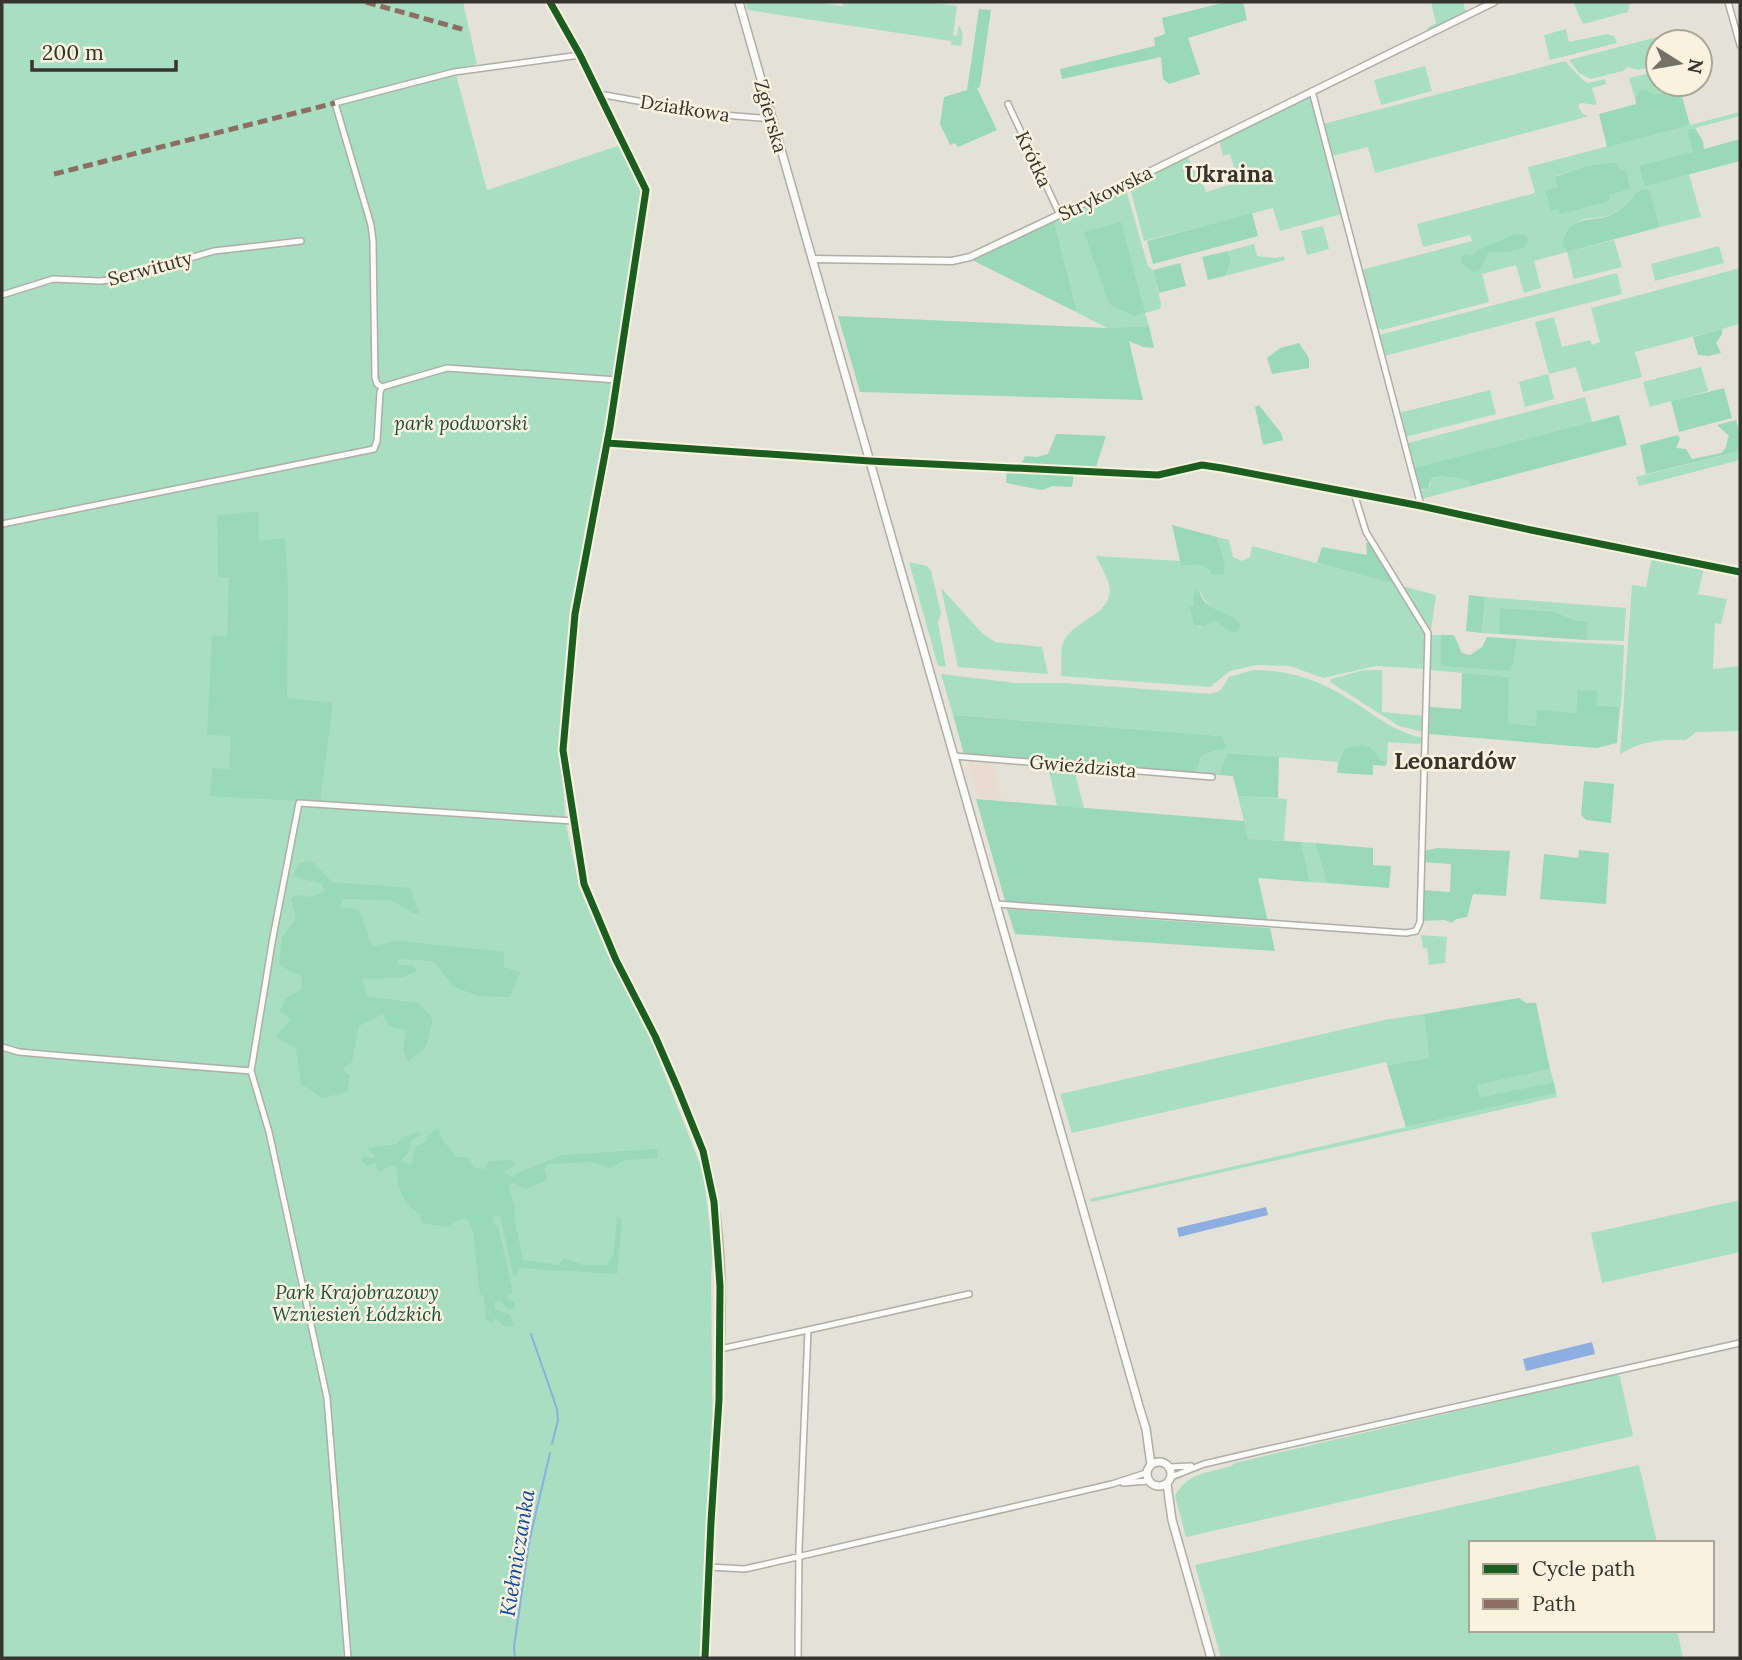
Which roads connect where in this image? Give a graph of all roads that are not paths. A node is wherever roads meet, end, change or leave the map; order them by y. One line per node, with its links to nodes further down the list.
1 (550, 2): 7 (street)
2 (739, 2): 11 (main road, Zgierska)
3 (1494, 2): 8 (street, Strykowska)
4 (1728, 2): 5 (street)
5 (1737, 20): 6 (street)
6 (1740, 45)
7 (580, 55): 9 (street); 17 (street)
8 (1312, 91): 12 (street, Strykowska); 21 (street)
9 (599, 94): 11 (street, Działkowa); 16 (street)
10 (1008, 104): 12 (street, Krótka)
11 (772, 119): 14 (main road, Zgierska)
12 (1060, 215): 14 (street, Strykowska)
13 (300, 241): 15 (street, Serwituty)
14 (812, 259): 19 (main road, Zgierska)
15 (2, 295)
16 (617, 380): 17 (street); 18 (street)
17 (383, 387): 22 (street)
18 (607, 443): 19 (street); 26 (street)
19 (870, 461): 20 (street); 24 (main road, Zgierska)
20 (1354, 493): 21 (street); 27 (street)
21 (1421, 506): 23 (street)
22 (2, 524)
23 (1740, 572)
24 (954, 756): 25 (street, Gwieździsta); 27 (main road, Zgierska)
25 (1212, 777)
26 (573, 821): 29 (street); 33 (street)
27 (996, 904): 34 (main road, Zgierska)
28 (2, 1047): 29 (street)
29 (251, 1071): 45 (street)
30 (969, 1294): 31 (street)
31 (808, 1330): 33 (street); 43 (street)
32 (1740, 1343): 36 (street)
33 (720, 1349): 44 (street)
34 (1146, 1429): 35 (main road); 37 (main road)
35 (1161, 1462): 37 (main road); 38 (main road)
36 (1204, 1464): 38 (street); 40 (street)
37 (1151, 1465): 39 (main road)
38 (1169, 1467): 40 (main road)
39 (1147, 1477): 41 (main road); 43 (street)
40 (1169, 1481): 41 (main road); 42 (main road)
41 (1157, 1487): 42 (main road)
42 (1172, 1520): 48 (main road)
43 (800, 1556): 44 (street); 47 (street)
44 (709, 1567): 46 (street)
45 (348, 1658)
46 (705, 1658)
47 (798, 1658)
48 (1211, 1658)

